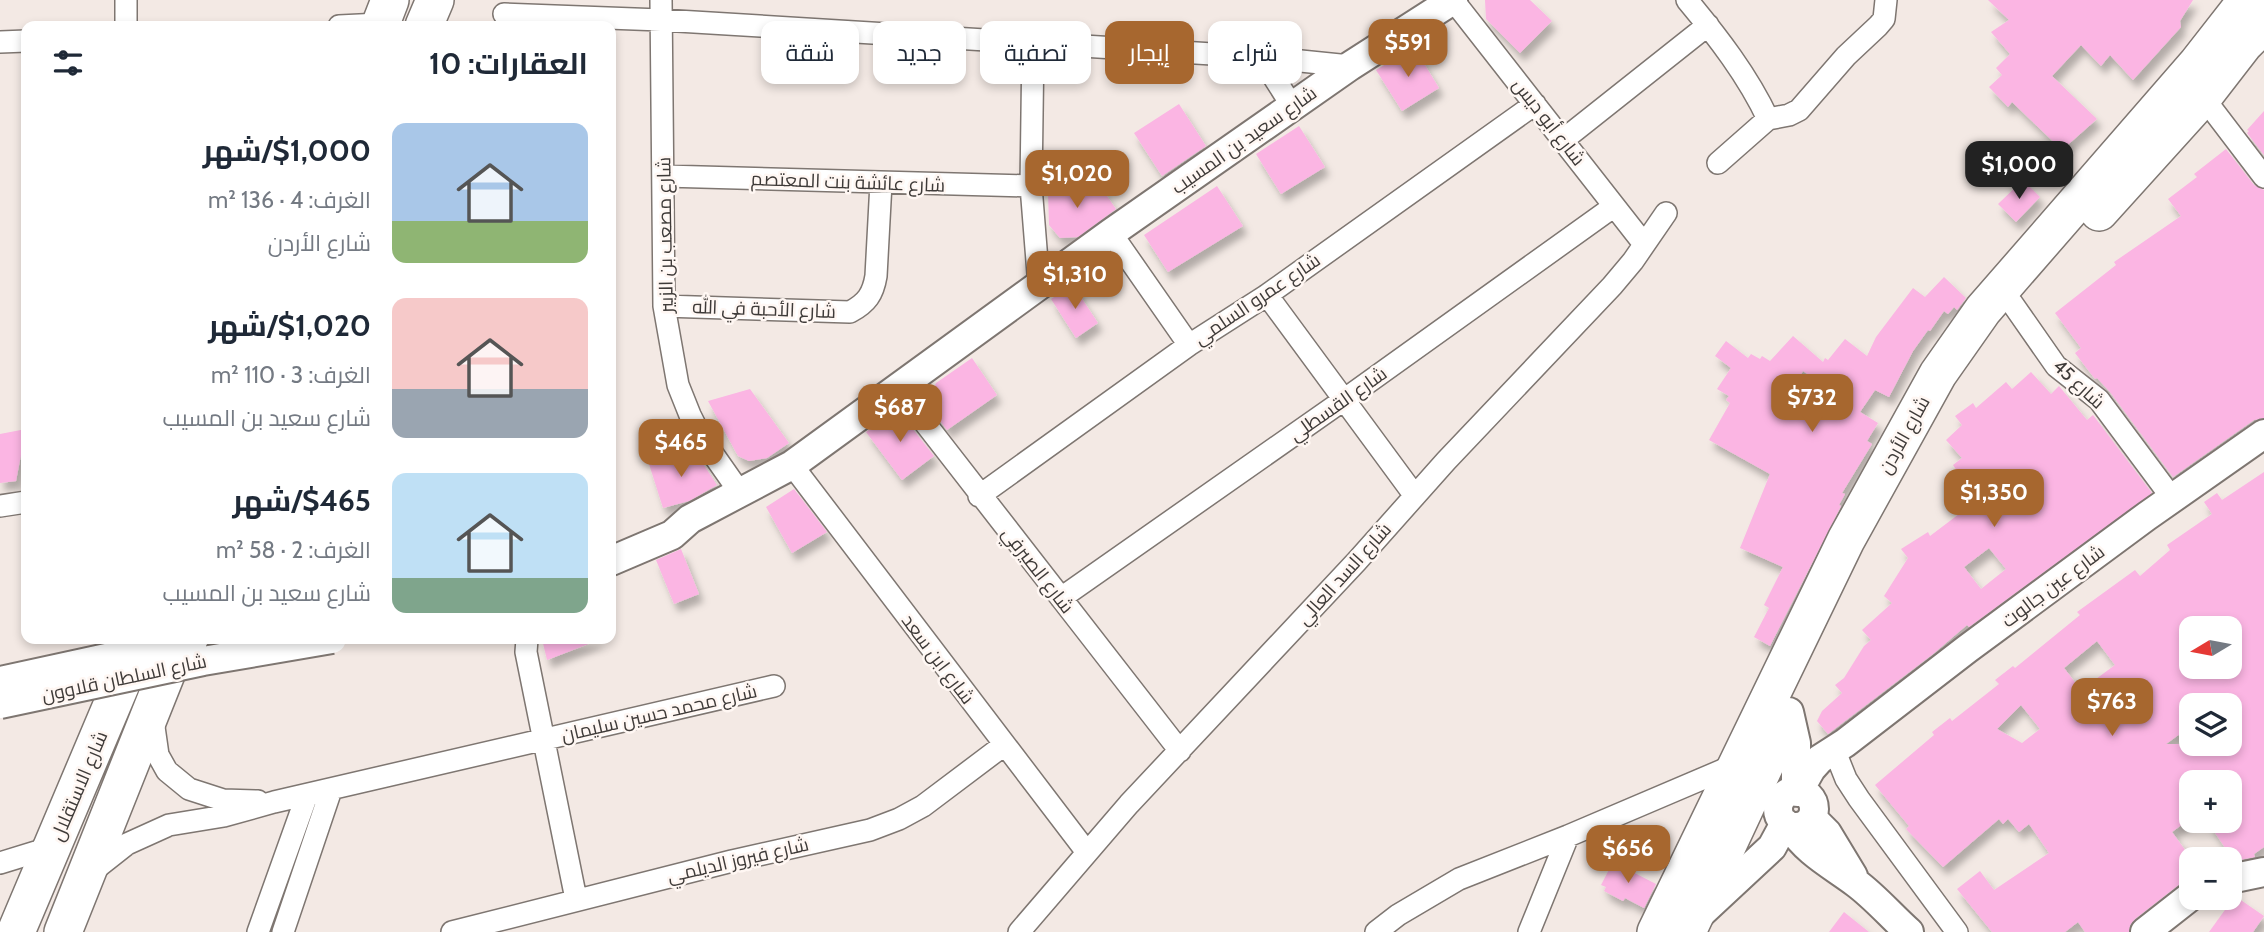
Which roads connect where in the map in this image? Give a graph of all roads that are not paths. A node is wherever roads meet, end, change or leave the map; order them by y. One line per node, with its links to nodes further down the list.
1 (126, 0): 11 (street)
2 (435, 0): 13 (highway)
3 (1453, 0): 22 (street, شارع سعيد بن المسيب); 26 (street, شارع أبو ديس)
4 (1686, 0): 15 (street)
5 (1885, 0): 28 (street)
6 (2212, 0): 23 (highway)
7 (2247, 0): 23 (highway, شارع الأردن)
8 (661, 10): 9 (street); 16 (street); 31 (street, شارع مصعب بن الزبير)
9 (503, 13)
10 (383, 17): 12 (street)
11 (126, 21)
12 (363, 21)
13 (426, 21)
14 (2264, 24): 23 (highway, شارع الأردن)
15 (1708, 25): 28 (street); 29 (street)
16 (980, 38)
17 (21, 41): 18 (street)
18 (0, 42)
19 (1091, 47): 20 (street)
20 (1208, 54)
21 (1302, 61): 22 (street)
22 (1350, 66): 27 (street, شارع سعيد بن المسيب)
23 (2200, 80): 32 (street); 41 (highway, شارع الأردن); 72 (highway, شارع الأردن)
24 (1032, 84): 34 (street)
25 (1278, 84): 27 (street)
26 (1535, 104): 29 (street, شارع أبو ديس); 40 (street, شارع عمرو السلمي)
27 (1292, 106): 37 (street, شارع سعيد بن المسيب)
28 (1768, 119): 30 (street)
29 (1563, 140): 35 (street, شارع أبو ديس)
30 (1718, 163)
31 (665, 176): 33 (street, شارع عائشة بنت المعتصم); 42 (street, شارع مصعب بن الزبير)
32 (2264, 177)
33 (881, 183): 34 (street, شارع عائشة بنت المعتصم); 42 (street, شارع الأحبة في الله)
34 (1031, 186): 39 (street)
35 (1613, 207): 38 (street, شارع أبو ديس); 45 (street, شارع القسطلي)
36 (1666, 213): 38 (street, شارع السد العالي)
37 (1111, 233): 39 (street, شارع سعيد بن المسيب); 43 (street)
38 (1644, 244): 50 (street, شارع السد العالي)
39 (1040, 286): 44 (street, شارع سعيد بن المسيب)
40 (1267, 295): 43 (street, شارع عمرو السلمي); 45 (street)
41 (2012, 303): 51 (street, شارع 45); 67 (highway, شارع الأردن)
42 (664, 306): 48 (street, شارع مصعب بن الزبير)
43 (1189, 345): 49 (street, شارع عمرو السلمي)
44 (897, 387): 47 (street, شارع سعيد بن المسيب); 49 (street, شارع الصيرفي)
45 (1345, 399): 50 (street); 57 (street, شارع القسطلي)
46 (2264, 434): 51 (street, شارع عين جالوت)
47 (792, 465): 48 (street, شارع سعيد بن المسيب); 69 (street, شارع ابن سعد)
48 (741, 494): 54 (street, شارع سعيد بن المسيب)
49 (979, 496): 57 (street, شارع الصيرفي)
50 (1415, 496): 71 (street, شارع السد العالي)
51 (2172, 498): 70 (street, شارع عين جالوت)
52 (21, 503): 53 (street)
53 (0, 506)
54 (690, 519): 55 (street, شارع سعيد بن المسيب); 56 (street, شارع سعيد بن المسيب)
55 (616, 544)
56 (616, 559)
57 (1061, 598): 71 (street, شارع الصيرفي)
58 (138, 644): 77 (highway, شارع الاستقلال)
59 (171, 644): 63 (street, شارع السلطان قلاوون, bridge)
60 (178, 644): 66 (highway, شارع الاستقلال)
61 (303, 644): 65 (street, شارع السلطان قلاوون, bridge)
62 (522, 644): 68 (street, شارع محمد حسين سليمان)
63 (0, 681)
64 (775, 686): 68 (street, شارع محمد حسين سليمان)
65 (0, 704)
66 (152, 711): 75 (street); 83 (highway, شارع الاستقلال)
67 (1790, 712): 76 (street); 89 (highway, شارع الأردن)
68 (544, 741): 73 (street); 86 (street, شارع محمد حسين سليمان)
69 (1004, 745): 79 (street, شارع ابن سعد); 86 (street, شارع فيروز الديلمي)
70 (1839, 750): 76 (street, شارع عين جالوت); 100 (street)
71 (1180, 751): 79 (street, شارع السد العالي)
72 (1737, 764): 78 (street); 98 (highway, شارع الأردن)
73 (331, 790): 74 (street); 93 (street)
74 (307, 795): 75 (street); 92 (street)
75 (274, 802): 83 (street)
76 (1799, 808): 89 (street, شارع عين جالوت); 99 (street)
77 (57, 835): 80 (street); 90 (highway, شارع الاستقلال)
78 (1568, 836): 96 (street); 97 (street)
79 (1087, 851): 95 (street, شارع السد العالي)
80 (0, 863)
81 (2264, 872): 82 (street)
82 (2242, 877)
83 (84, 878): 91 (highway, شارع الاستقلال)
84 (2264, 885): 85 (street)
85 (2242, 888)
86 (576, 899): 94 (street, شارع فيروز الديلمي)
87 (2179, 905): 101 (street)
88 (2187, 910): 102 (street)
89 (1690, 926)
90 (16, 932)
91 (63, 932)
92 (258, 932)
93 (283, 932)
94 (452, 932)
95 (1019, 932)
96 (1376, 932)
97 (1529, 932)
98 (1656, 932)
99 (1909, 932)
100 (1957, 932)
101 (2145, 932)
102 (2161, 932)

